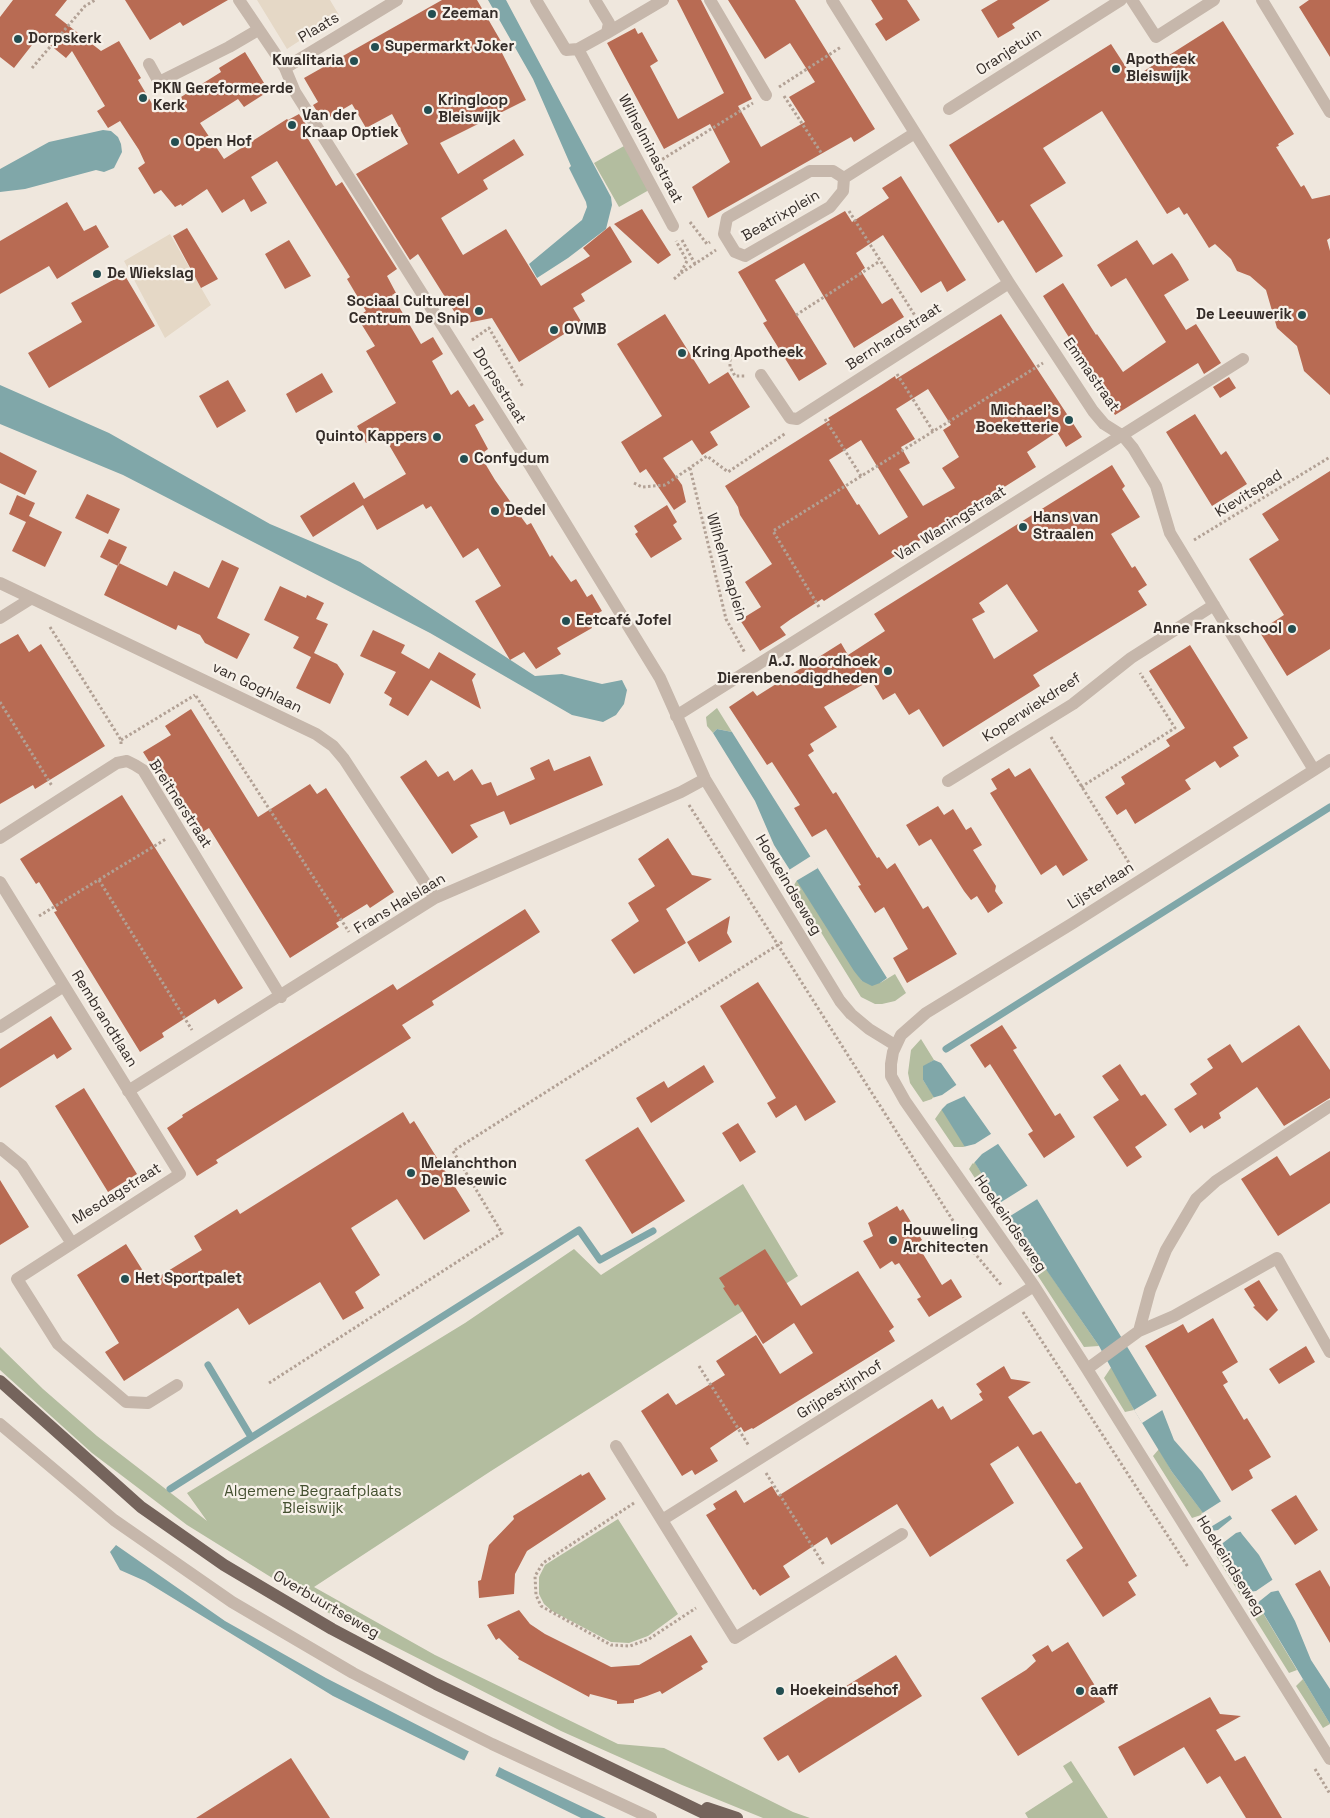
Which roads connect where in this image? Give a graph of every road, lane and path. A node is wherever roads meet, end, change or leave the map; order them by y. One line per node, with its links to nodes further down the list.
1 (94, 0): 18 (path)
2 (239, 0): 13 (street, Dorpsstraat)
3 (397, 0): 19 (street, Plaats)
4 (536, 0): 16 (street)
5 (596, 0): 14 (street)
6 (663, 0): 14 (street)
7 (710, 0): 21 (street)
8 (832, 0): 15 (street, Emmastraat)
9 (1120, 0): 22 (street, Oranjetuin)
10 (1132, 0): 11 (street)
11 (1214, 0)
12 (1262, 0): 23 (street)
13 (258, 30): 17 (street); 19 (street, Dorpsstraat)
14 (606, 33): 16 (street)
15 (855, 38): 20 (path); 24 (street, Emmastraat)
16 (578, 49): 25 (street, Wilhelminastraat)
17 (149, 64)
18 (32, 68)
19 (285, 68): 37 (street, Dorpsstraat)
20 (778, 87): 21 (path); 26 (path)
21 (766, 95): 25 (path)
22 (949, 110)
23 (1330, 112)
24 (915, 133): 26 (street); 34 (street, Emmastraat)
25 (643, 172): 28 (street, Wilhelminastraat)
26 (839, 175): 27 (street, Beatrixplein); 27 (street, Beatrixplein)
27 (839, 196): 30 (path)
28 (673, 226): 31 (path, Wilhelminastraat); 32 (path)
29 (721, 247): 31 (path)
30 (880, 261): 35 (path); 36 (path)
31 (694, 264): 32 (path)
32 (680, 274): 33 (path)
33 (674, 279)
34 (1009, 283): 36 (street, Bernhardstraat); 39 (street, Emmastraat)
35 (796, 315)
36 (927, 336): 41 (street, Bernhardstraat)
37 (457, 350): 44 (path); 65 (street, Dorpsstraat)
38 (730, 354): 43 (path)
39 (1056, 354): 47 (path); 48 (street, Emmastraat)
40 (1243, 359): 48 (street, Van Waningstraat)
41 (888, 360): 45 (street, Bernhardstraat); 47 (path)
42 (761, 375): 46 (street)
43 (736, 376)
44 (523, 387)
45 (817, 407): 46 (street, Bernhardstraat); 51 (path)
46 (796, 420): 50 (path)
47 (933, 431): 51 (path)
48 (1123, 436): 53 (street, Emmastraat); 58 (street, Van Waningstraat)
49 (1330, 457): 53 (path, Kievitspad)
50 (690, 468): 52 (path); 61 (path, Wilhelminaplein)
51 (861, 476): 58 (path)
52 (634, 483)
53 (1179, 550): 56 (street, Emmastraat)
54 (0, 582): 55 (street, van Goghlaan)
55 (32, 598): 57 (street); 62 (street, van Goghlaan)
56 (1214, 605): 60 (street, Koperwiekdreef); 70 (street, Emmastraat)
57 (0, 618)
58 (827, 621): 61 (street, Van Waningstraat)
59 (48, 623): 66 (path)
60 (1130, 658): 72 (street, Koperwiekdreef); 73 (path)
61 (754, 666): 65 (street, Van Waningstraat)
62 (177, 668): 63 (path); 80 (street, van Goghlaan)
63 (195, 695): 66 (path); 83 (path)
64 (0, 702): 74 (path)
65 (676, 716): 71 (street, Hoekeindseweg)
66 (122, 740): 69 (path)
67 (1060, 753): 73 (path)
68 (1330, 760): 70 (street, Lijsterlaan)
69 (117, 763): 74 (street); 75 (street, Breitnerstraat)
70 (1314, 770): 79 (street, Lijsterlaan)
71 (705, 779): 80 (street, Frans Halslaan); 82 (street, Hoekeindseweg)
72 (948, 781)
73 (1082, 786): 79 (path)
74 (60, 799): 76 (street)
75 (179, 831): 77 (path); 85 (street, Breitnerstraat)
76 (0, 838)
77 (99, 880): 81 (path); 87 (path)
78 (0, 882): 81 (street, Rembrandtlaan)
79 (1138, 882): 88 (street, Lijsterlaan)
80 (435, 898): 83 (street, Frans Halslaan)
81 (26, 924): 84 (street, Rembrandtlaan)
82 (798, 933): 88 (street, Hoekeindseweg); 99 (path)
83 (358, 947): 85 (street, Frans Halslaan)
84 (64, 986): 86 (street); 89 (street, Rembrandtlaan)
85 (281, 997): 87 (street, Frans Halslaan)
86 (0, 1027)
87 (202, 1045): 89 (street, Frans Halslaan)
88 (895, 1045): 94 (street, Hoekeindseweg)
89 (128, 1091): 92 (street, Rembrandtlaan)
90 (1330, 1106): 95 (street)
91 (0, 1148): 93 (street, Mesdagstraat)
92 (180, 1174): 93 (street, Mesdagstraat)
93 (71, 1242): 100 (street, Mesdagstraat)
94 (1034, 1286): 97 (street, Hoekeindseweg); 104 (street, Grijpestijnhof)
95 (1134, 1335): 96 (street); 97 (street)
96 (1330, 1352)
97 (1087, 1369): 107 (street, Hoekeindseweg)
98 (0, 1381): 108 (main road, Overbuurtseweg)
99 (269, 1383)
100 (177, 1385)
101 (0, 1424): 109 (street)
102 (616, 1446): 103 (street)
103 (647, 1495): 104 (street); 106 (path)
104 (662, 1520): 106 (street)
105 (902, 1534): 106 (street)
106 (711, 1598)
107 (1330, 1759)
108 (674, 1797): 110 (main road, Overbuurtseweg); 111 (main road, Overbuurtseweg)
109 (651, 1818)
110 (714, 1818)
111 (737, 1818)

